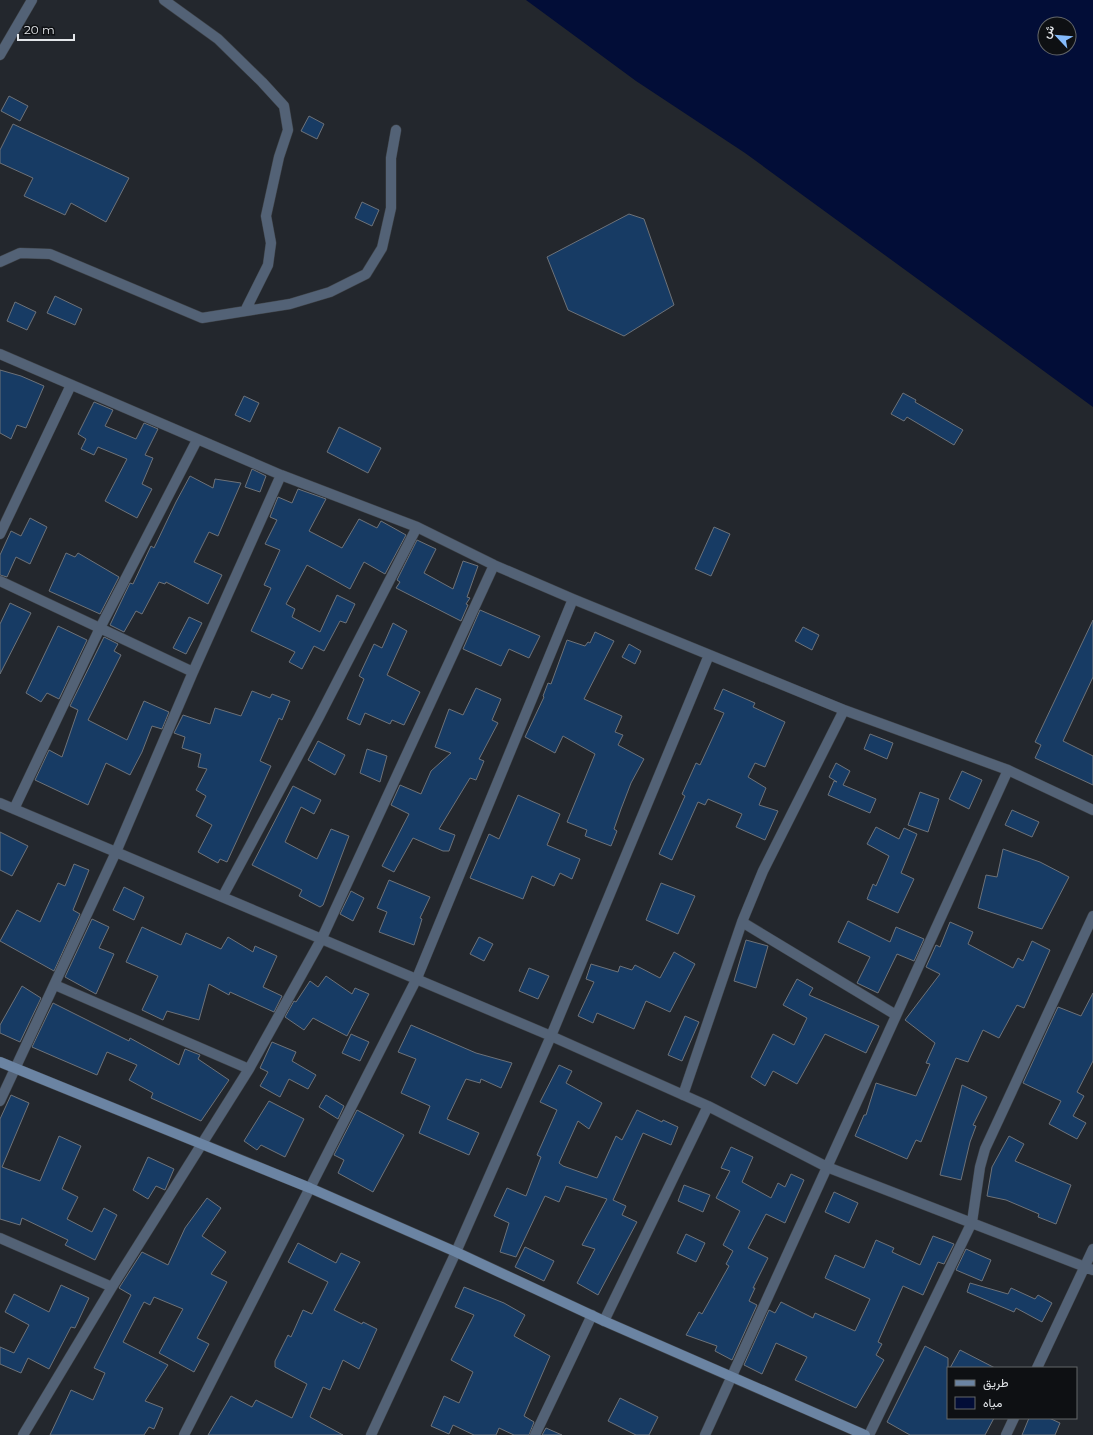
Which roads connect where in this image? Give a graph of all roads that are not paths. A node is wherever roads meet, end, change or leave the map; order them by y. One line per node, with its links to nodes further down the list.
1 (32, 0): 3 (street)
2 (164, 0): 6 (street)
3 (0, 54)
4 (396, 130): 6 (street)
5 (0, 262): 6 (street)
6 (246, 309)
7 (0, 354): 8 (street)
8 (71, 385): 9 (street); 12 (street)
9 (197, 440): 10 (street); 16 (street)
10 (281, 475): 11 (street); 18 (street)
11 (417, 527): 13 (street); 25 (street)
12 (0, 534)
13 (494, 565): 15 (street); 28 (street)
14 (0, 581): 16 (street)
15 (573, 599): 17 (street); 29 (street)
16 (100, 628): 18 (street); 22 (street)
17 (709, 655): 19 (street); 32 (street)
18 (193, 672): 24 (street)
19 (844, 710): 20 (street); 27 (street)
20 (1008, 770): 23 (street); 31 (street)
21 (0, 803): 22 (street)
22 (14, 809): 24 (street)
23 (1093, 810)
24 (116, 852): 25 (street); 30 (street)
25 (223, 896): 28 (street)
26 (1093, 916): 42 (street)
27 (742, 922): 31 (street); 36 (street)
28 (322, 938): 29 (street); 35 (street)
29 (417, 978): 32 (street); 41 (street)
30 (55, 985): 34 (street); 35 (street)
31 (896, 1015): 40 (street)
32 (551, 1036): 36 (street); 45 (street)
33 (0, 1062): 34 (main road)
34 (16, 1068): 37 (street); 39 (main road)
35 (249, 1069): 39 (street)
36 (683, 1095): 38 (street)
37 (0, 1101)
38 (708, 1106): 40 (street); 49 (street)
39 (202, 1145): 41 (main road); 47 (street)
40 (827, 1167): 42 (street); 51 (street)
41 (310, 1188): 45 (main road); 54 (street)
42 (972, 1222): 46 (street); 59 (street)
43 (0, 1238): 47 (street)
44 (1093, 1249): 46 (street)
45 (456, 1252): 48 (main road); 55 (street)
46 (1089, 1268): 50 (street)
47 (112, 1287): 53 (street)
48 (592, 1315): 49 (main road); 56 (street)
49 (604, 1321): 51 (main road)
50 (1038, 1367)
51 (732, 1377): 57 (street); 58 (main road)
52 (1014, 1419): 60 (street)
53 (23, 1435)
54 (184, 1435)
55 (371, 1435)
56 (535, 1435)
57 (705, 1435)
58 (865, 1435)
59 (869, 1435)
60 (1006, 1435)

